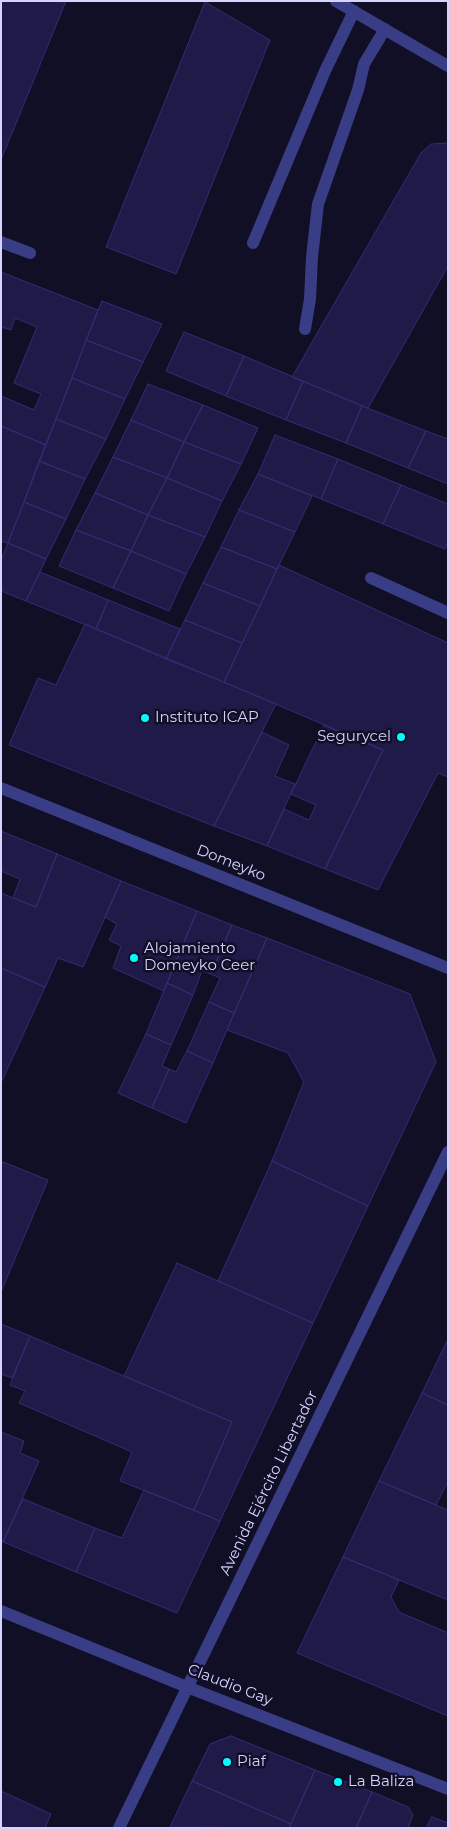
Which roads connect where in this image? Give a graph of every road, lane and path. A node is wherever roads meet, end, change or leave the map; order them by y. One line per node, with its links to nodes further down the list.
1 (336, 1): 2 (street)
2 (354, 11): 3 (street); 6 (street)
3 (385, 29): 4 (street); 8 (street)
4 (448, 66)
5 (1, 242): 7 (street)
6 (253, 243)
7 (30, 253)
8 (305, 329)
9 (371, 578): 10 (street)
10 (448, 613)
11 (1, 788): 12 (street, Domeyko)
12 (448, 968)
13 (448, 1152): 15 (street, Avenida Ejército Libertador)
14 (1, 1611): 15 (street, Claudio Gay)
15 (188, 1687): 16 (street, Claudio Gay); 17 (street, Avenida Ejército Libertador)
16 (448, 1789)
17 (119, 1828)

